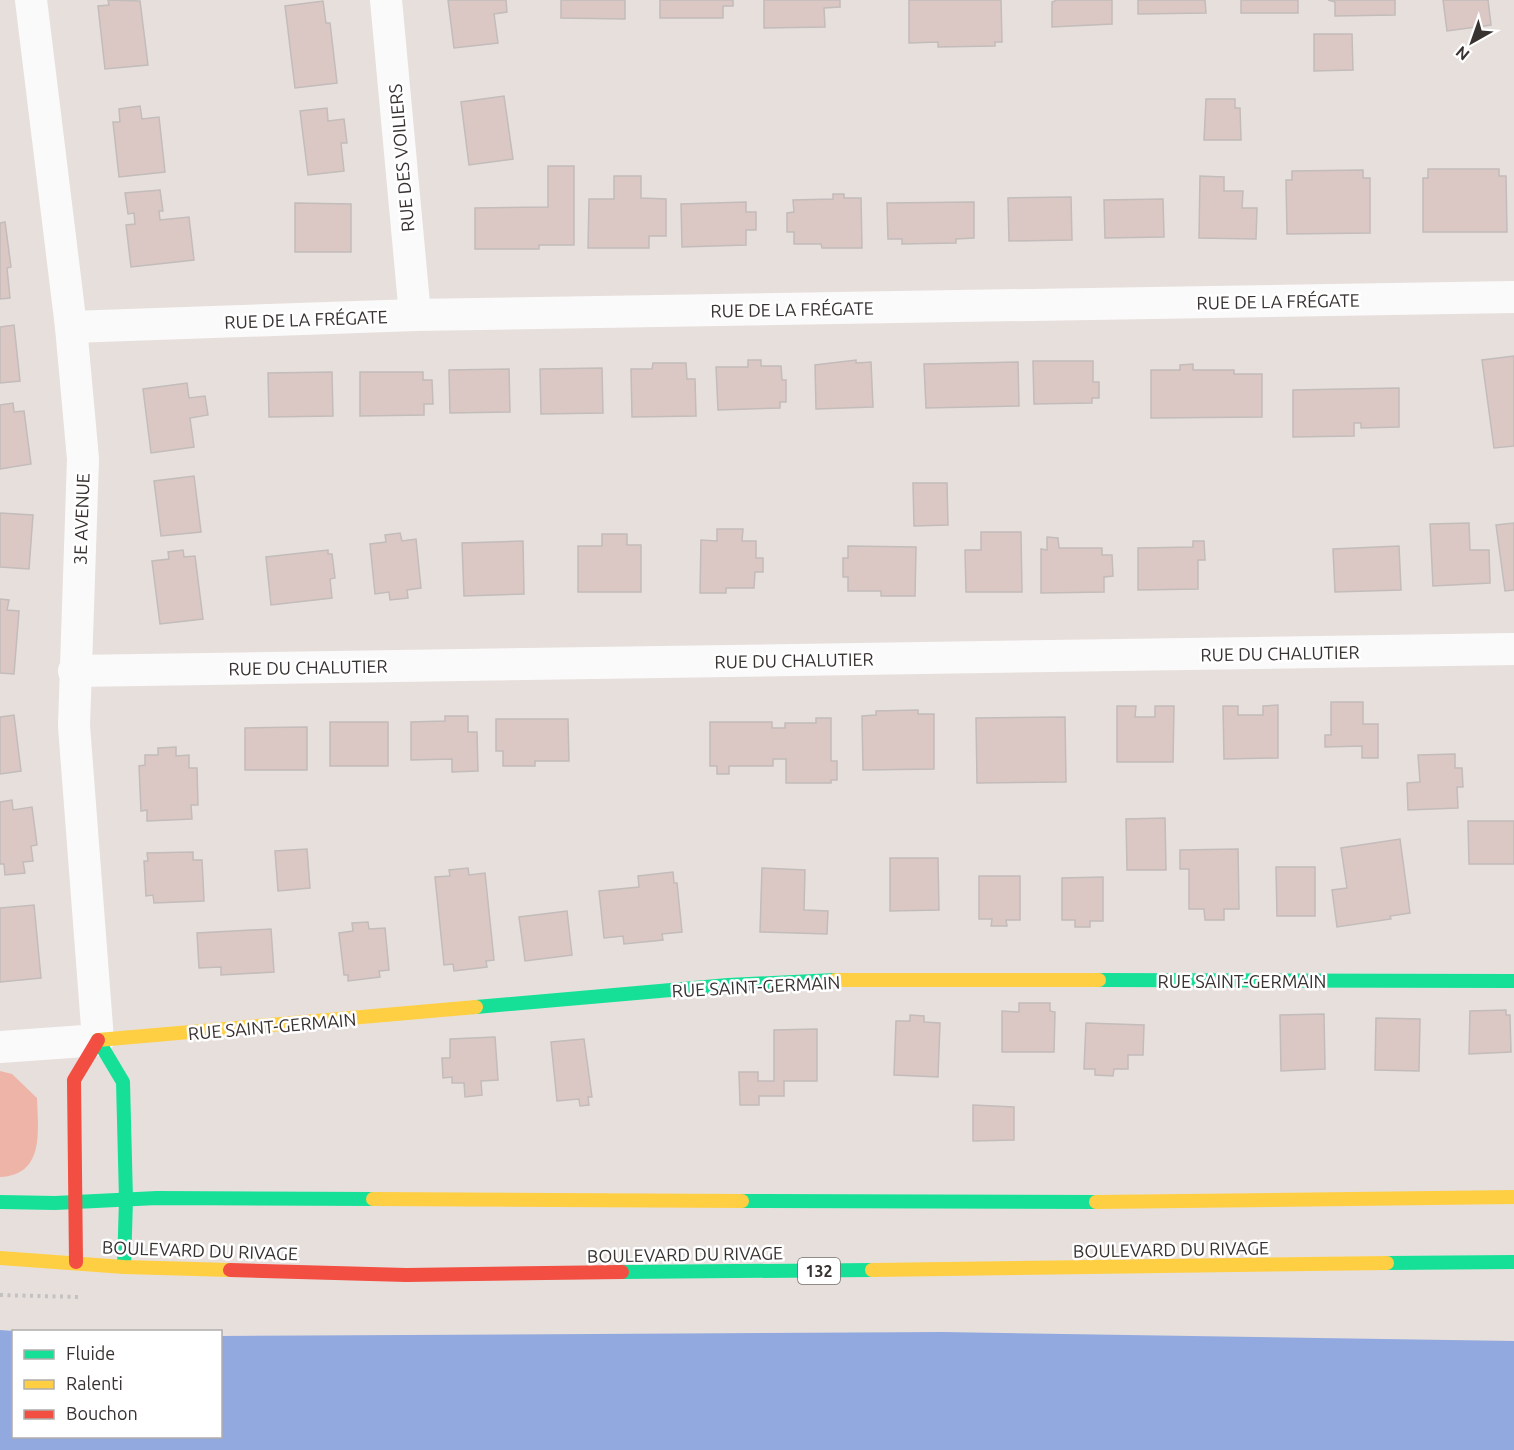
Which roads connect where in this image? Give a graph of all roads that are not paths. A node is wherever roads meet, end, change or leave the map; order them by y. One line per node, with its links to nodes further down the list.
1 (31, 0): 5 (street, 3E AVENUE)
2 (386, 0): 4 (street, RUE DES VOILIERS)
3 (1514, 297): 4 (street, RUE DE LA FRÉGATE)
4 (415, 315): 5 (street, RUE DE LA FRÉGATE)
5 (70, 327): 7 (street, 3E AVENUE)
6 (1514, 649): 7 (street, RUE DU CHALUTIER)
7 (74, 671): 9 (street, 3E AVENUE)
8 (1514, 981): 9 (main road, RUE SAINT-GERMAIN)
9 (98, 1040): 10 (street, RUE SAINT-GERMAIN); 12 (main road); 14 (main road)
10 (0, 1047)
11 (1514, 1197): 12 (main road)
12 (126, 1199): 14 (main road); 18 (main road)
13 (0, 1202): 14 (main road)
14 (76, 1202): 16 (main road)
15 (0, 1258): 16 (main road, BOULEVARD DU RIVAGE / 132)
16 (76, 1262): 18 (main road, BOULEVARD DU RIVAGE / 132)
17 (1514, 1262): 18 (main road, BOULEVARD DU RIVAGE / 132)
18 (124, 1267)

